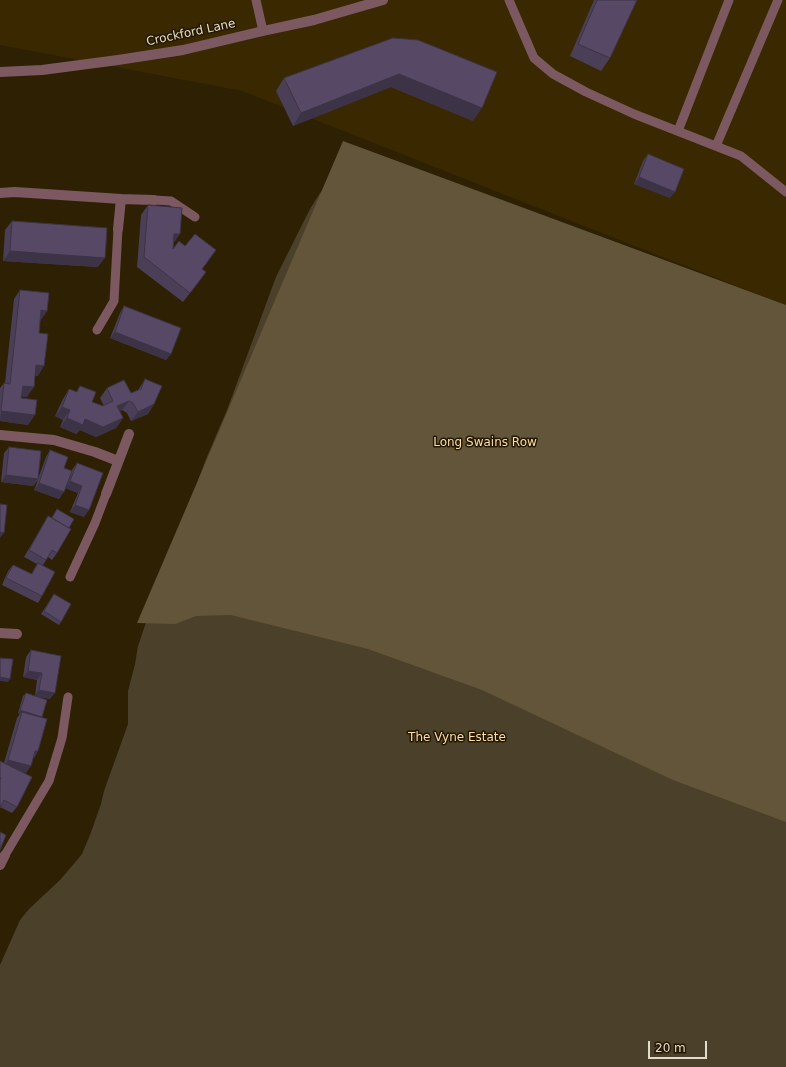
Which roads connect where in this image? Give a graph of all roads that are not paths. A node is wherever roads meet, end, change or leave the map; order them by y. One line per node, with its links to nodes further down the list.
1 (256, 0): 6 (lane)
2 (383, 0): 6 (street, Crockford Lane)
3 (510, 0): 8 (lane)
4 (729, 0): 8 (lane)
5 (778, 0): 9 (lane)
6 (263, 31): 7 (street, Crockford Lane)
7 (0, 72)
8 (678, 131): 9 (lane)
9 (716, 146): 10 (lane)
10 (786, 192)
11 (0, 193): 12 (street)
12 (120, 199): 13 (street); 15 (street)
13 (154, 200): 14 (lane)
14 (195, 217)
15 (118, 229): 16 (lane)
16 (97, 330)
17 (129, 434): 19 (street)
18 (0, 435): 19 (street)
19 (118, 461): 20 (street)
20 (106, 494): 21 (lane)
21 (70, 577)
22 (0, 632): 23 (street)
23 (17, 634)
24 (68, 697): 25 (lane)
25 (5, 855): 26 (street)
26 (0, 865)

